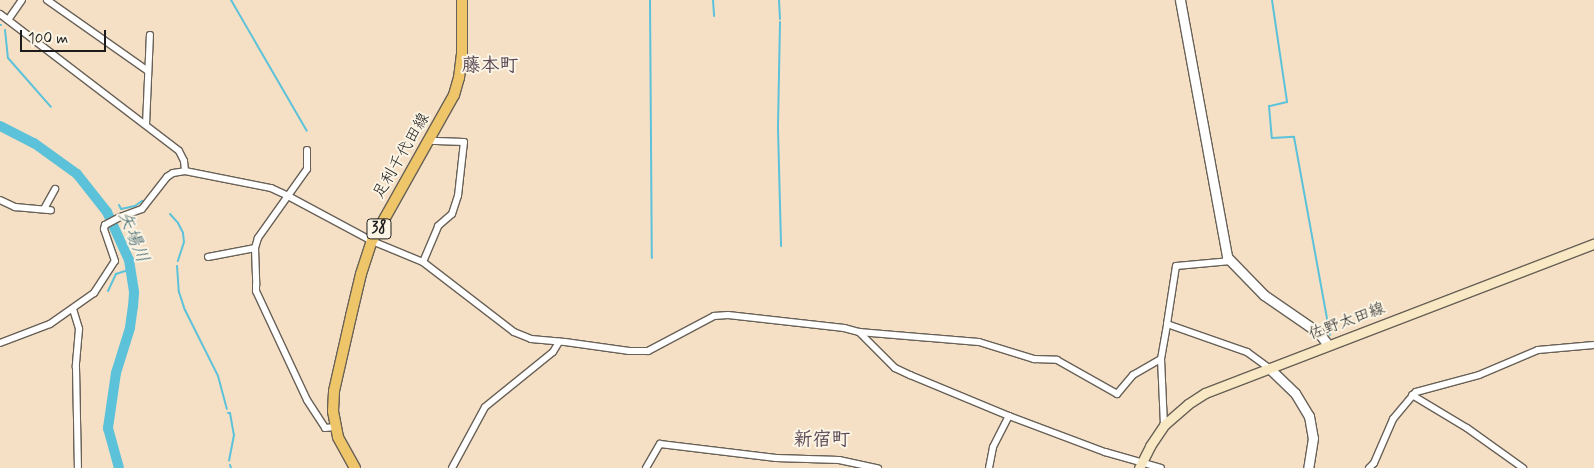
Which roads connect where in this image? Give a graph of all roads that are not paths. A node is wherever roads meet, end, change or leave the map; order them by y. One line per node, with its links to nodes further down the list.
1 (22, 0): 6 (street)
2 (47, 0): 8 (street)
3 (462, 0): 10 (main road, 足利千代田線 / 38)
4 (1180, 0): 22 (street)
5 (0, 14): 6 (street)
6 (8, 20): 9 (street)
7 (150, 35): 8 (street)
8 (148, 71): 9 (street)
9 (146, 125): 12 (street)
10 (429, 141): 18 (main road, 足利千代田線 / 38); 23 (street)
11 (307, 150): 14 (street)
12 (184, 171): 14 (street); 17 (street)
13 (55, 189): 15 (street)
14 (288, 196): 18 (street); 20 (street)
15 (0, 200)
16 (98, 220): 17 (street)
17 (104, 227): 24 (street)
18 (372, 241): 23 (street); 36 (main road, 足利千代田線 / 38)
19 (1594, 244): 29 (main road, 佐野太田線)
20 (255, 248): 21 (street); 36 (street)
21 (208, 258)
22 (1231, 261): 25 (street); 29 (street)
23 (423, 262): 27 (street)
24 (73, 309): 28 (street); 39 (street)
25 (1167, 324): 31 (street); 32 (street)
26 (859, 332): 27 (street); 31 (street); 34 (street)
27 (559, 342): 41 (street)
28 (0, 343)
29 (1328, 345): 32 (main road, 佐野太田線)
30 (1594, 345): 33 (street)
31 (1160, 359): 35 (street)
32 (1269, 368): 35 (main road, 佐野太田線); 47 (street)
33 (1412, 395): 48 (street); 49 (street)
34 (1009, 416): 38 (street); 45 (street)
35 (1164, 425): 38 (main road, 佐野太田線)
36 (335, 428): 40 (main road, 足利千代田線 / 38)
37 (830, 460): 42 (street); 43 (street); 44 (street)
38 (1140, 465): 46 (street)
39 (78, 468)
40 (355, 468)
41 (452, 468)
42 (646, 468)
43 (829, 468)
44 (878, 468)
45 (989, 468)
46 (1161, 468)
47 (1308, 468)
48 (1369, 468)
49 (1523, 468)

